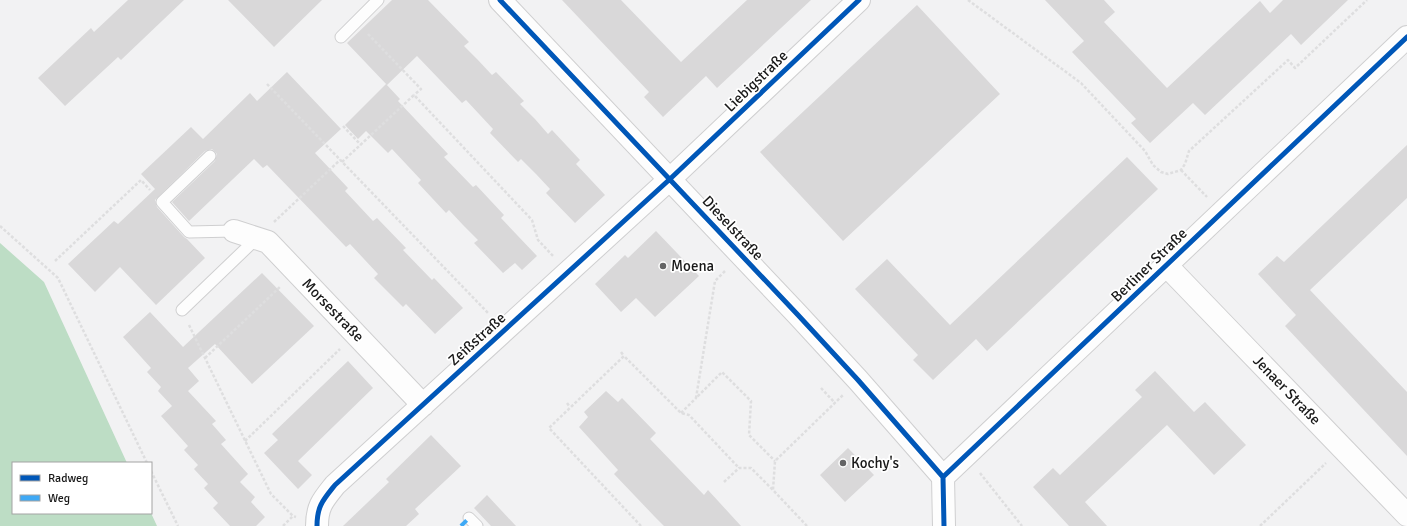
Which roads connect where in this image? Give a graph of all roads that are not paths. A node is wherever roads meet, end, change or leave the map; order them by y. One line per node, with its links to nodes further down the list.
1 (378, 0): 4 (lane)
2 (500, 0): 7 (street, Dieselstraße)
3 (859, 0): 7 (street, Liebigstraße)
4 (341, 37)
5 (1406, 39): 10 (street, Berliner Straße)
6 (210, 156): 8 (lane)
7 (670, 179): 12 (street, Zeißstraße); 13 (street, Dieselstraße)
8 (234, 231): 9 (street, Morsestraße)
9 (256, 238): 11 (lane); 12 (street, Morsestraße)
10 (1166, 265): 13 (street, Berliner Straße); 14 (street, Jenaer Straße)
11 (182, 310)
12 (423, 405): 15 (street, Zeißstraße)
13 (943, 477): 16 (street)
14 (1407, 515)
15 (317, 522)
16 (944, 526)

